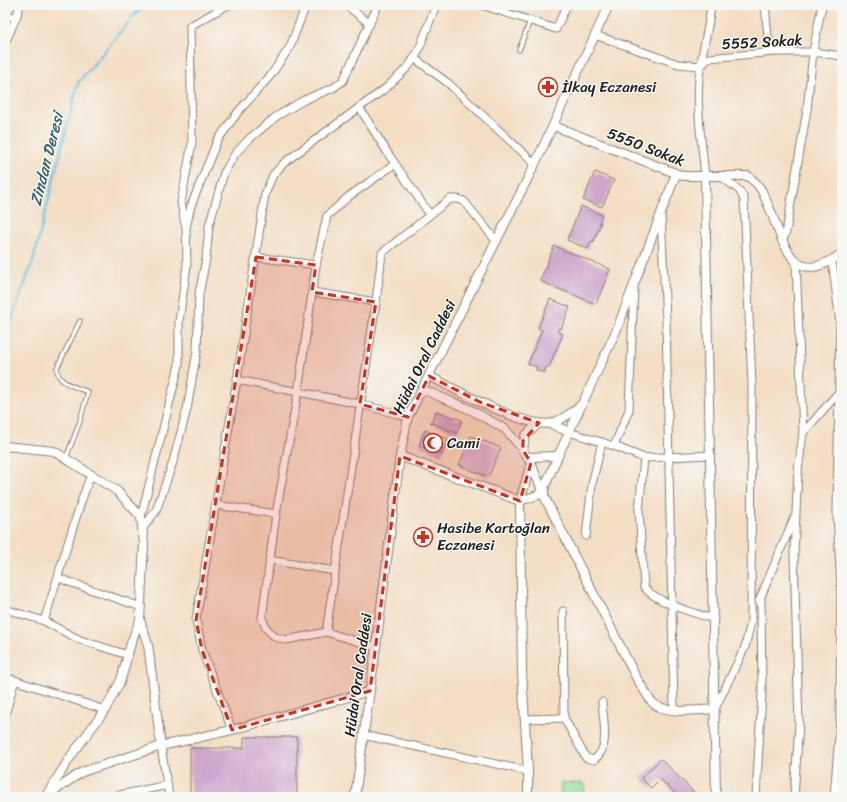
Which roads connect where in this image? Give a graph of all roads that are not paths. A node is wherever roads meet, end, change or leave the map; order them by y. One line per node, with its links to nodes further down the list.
1 (20, 5): 15 (street)
2 (228, 5): 35 (street)
3 (306, 5): 35 (street)
4 (346, 5): 17 (street)
5 (378, 5): 17 (street)
6 (436, 5): 24 (street)
7 (482, 5): 13 (street)
8 (567, 5): 16 (street)
9 (609, 5): 18 (street, Hüdai Oral Caddesi)
10 (711, 5): 25 (street)
11 (765, 5): 21 (street)
12 (822, 5): 22 (street)
13 (500, 8): 16 (street)
14 (5, 14): 15 (street)
15 (16, 18): 19 (street)
16 (530, 21): 20 (lane)
17 (370, 24): 76 (street)
18 (595, 35): 25 (street); 27 (street, Hüdai Oral Caddesi)
19 (5, 43)
20 (519, 50)
21 (774, 52): 22 (street, 5552 Sokak); 25 (street, 5552 Sokak)
22 (813, 52): 23 (street, 5552 Sokak); 37 (street)
23 (842, 56)
24 (414, 58): 26 (street); 29 (street)
25 (700, 66): 32 (street)
26 (359, 107): 28 (street); 39 (street)
27 (554, 126): 29 (street, Hüdai Oral Caddesi); 30 (street, 5550 Sokak)
28 (394, 164): 34 (street); 42 (street)
29 (535, 164): 36 (street, Hüdai Oral Caddesi)
30 (676, 174): 32 (street, 5550 Sokak); 33 (street)
31 (720, 176): 32 (street, 5550 Sokak); 37 (street, 5550 Sokak); 89 (street)
32 (705, 177): 62 (street)
33 (661, 211): 43 (street); 68 (street)
34 (430, 214): 36 (street); 45 (street)
35 (186, 228): 75 (street)
36 (497, 242): 47 (street, Hüdai Oral Caddesi)
37 (782, 242): 41 (street, 5550 Sokak)
38 (842, 253): 40 (street)
39 (256, 257): 42 (street); 48 (street)
40 (832, 260): 41 (street); 51 (street)
41 (796, 262): 58 (street)
42 (316, 265): 44 (street)
43 (634, 282): 52 (street); 61 (street)
44 (312, 292): 45 (street); 50 (street)
45 (376, 302): 53 (street)
46 (80, 321): 66 (lane)
47 (429, 376): 49 (street, Hüdai Oral Caddesi); 55 (street)
48 (237, 380): 50 (street); 72 (street)
49 (422, 389): 54 (street, Hüdai Oral Caddesi); 65 (street)
50 (298, 392): 53 (street); 74 (street)
51 (839, 392): 58 (street); 116 (street)
52 (583, 403): 56 (street); 57 (street)
53 (360, 404): 54 (street); 79 (street)
54 (408, 417): 63 (street, Hüdai Oral Caddesi)
55 (539, 423): 56 (street); 65 (street)
56 (551, 424): 57 (street)
57 (570, 432): 59 (street); 64 (street)
58 (804, 433): 73 (street)
59 (602, 442): 61 (street); 77 (street)
60 (5, 446): 66 (street)
61 (614, 446): 67 (street)
62 (711, 455): 68 (street); 86 (street)
63 (400, 456): 71 (street); 91 (street, Hüdai Oral Caddesi)
64 (558, 456): 65 (street); 70 (street)
65 (527, 457): 70 (street); 71 (street)
66 (66, 458): 69 (street)
67 (644, 458): 68 (street); 82 (street)
68 (669, 458): 82 (street)
69 (91, 474): 75 (street); 80 (street)
70 (544, 493): 71 (street); 99 (street)
71 (520, 501): 101 (street)
72 (216, 505): 74 (street); 103 (street)
73 (796, 513): 81 (street); 115 (street)
74 (276, 514): 78 (street)
75 (142, 517): 76 (street)
76 (142, 529): 83 (street)
77 (586, 536)
78 (269, 560): 79 (street); 90 (street)
79 (335, 571): 90 (street)
80 (58, 578): 83 (street); 88 (street)
81 (761, 598): 89 (street); 114 (street)
82 (672, 603): 86 (street); 99 (street)
83 (141, 607): 87 (street)
84 (5, 609): 88 (street)
85 (563, 611): 102 (street)
86 (714, 619): 97 (street)
87 (140, 620): 92 (street); 105 (street)
88 (44, 621): 92 (street)
89 (751, 622): 97 (street)
90 (326, 632): 91 (street)
91 (376, 647): 95 (street, Hüdai Oral Caddesi)
92 (128, 656): 98 (street)
93 (5, 678): 94 (street)
94 (15, 680): 98 (street); 100 (street)
95 (370, 691): 103 (street); 104 (street, Hüdai Oral Caddesi)
96 (602, 702): 102 (street)
97 (715, 709): 99 (street); 113 (street)
98 (105, 710): 108 (street)
99 (674, 710)
100 (5, 714)
101 (525, 718): 102 (street); 106 (street)
102 (564, 718)
103 (232, 730): 105 (street)
104 (363, 735): 106 (street); 111 (street, Hüdai Oral Caddesi)
105 (161, 746): 107 (street); 108 (street)
106 (528, 771): 112 (street)
107 (168, 785): 109 (street); 110 (street)
108 (45, 797)
109 (110, 797)
110 (168, 797)
111 (355, 797)
112 (528, 797)
113 (716, 797)
114 (756, 797)
115 (794, 797)
116 (834, 797)

